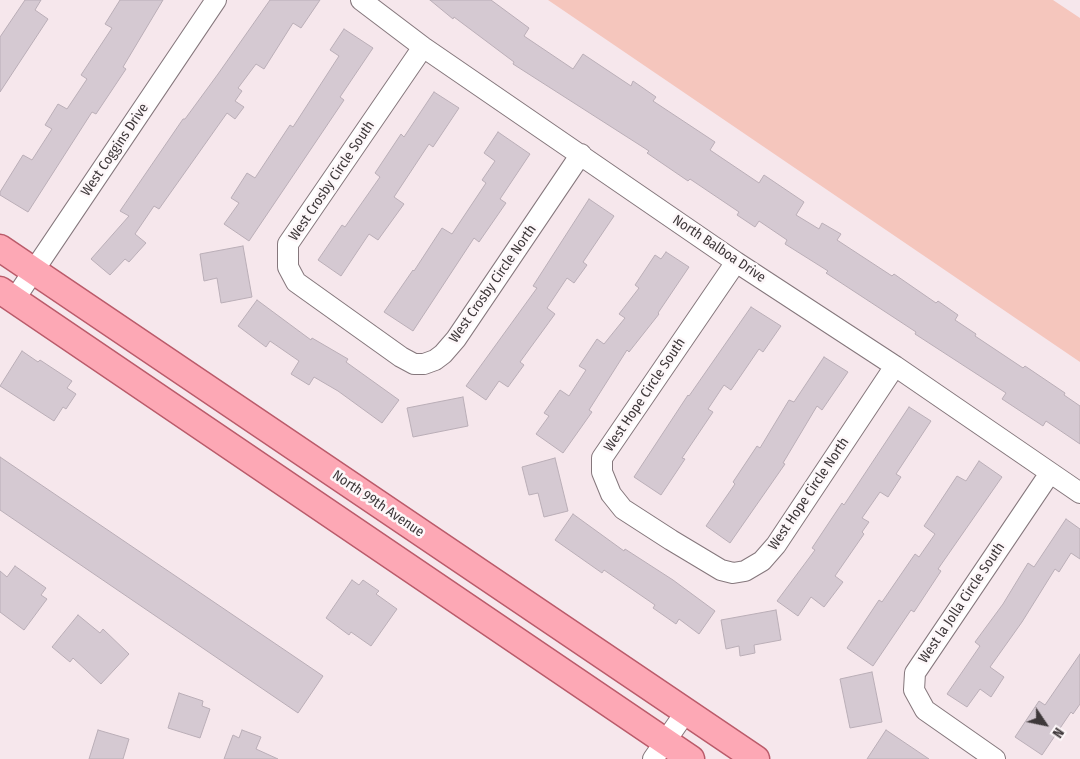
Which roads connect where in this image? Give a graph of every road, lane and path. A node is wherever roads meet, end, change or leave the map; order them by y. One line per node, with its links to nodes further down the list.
1 (216, 0): 7 (street, West Coggins Drive)
2 (361, 0): 3 (street, North Balboa Drive)
3 (423, 47): 4 (street, North Balboa Drive); 9 (street, West Crosby Circle South)
4 (581, 154): 6 (street, North Balboa Drive); 9 (street, West Crosby Circle North)
5 (0, 248): 7 (main road, North 99th Avenue)
6 (736, 262): 10 (street, North Balboa Drive); 13 (street, West Hope Circle South)
7 (34, 271): 8 (street, West Coggins Drive); 14 (main road, North 99th Avenue)
8 (7, 295): 15 (main road)
9 (357, 326)
10 (895, 366): 11 (street, North Balboa Drive); 13 (street, West Hope Circle North)
11 (1050, 473): 12 (street, North Balboa Drive); 18 (street, West la Jolla Circle South)
12 (1080, 493)
13 (671, 540)
14 (685, 713): 15 (street); 17 (main road, North 99th Avenue)
15 (659, 750): 16 (main road)
16 (691, 759)
17 (756, 759)
18 (995, 759)

